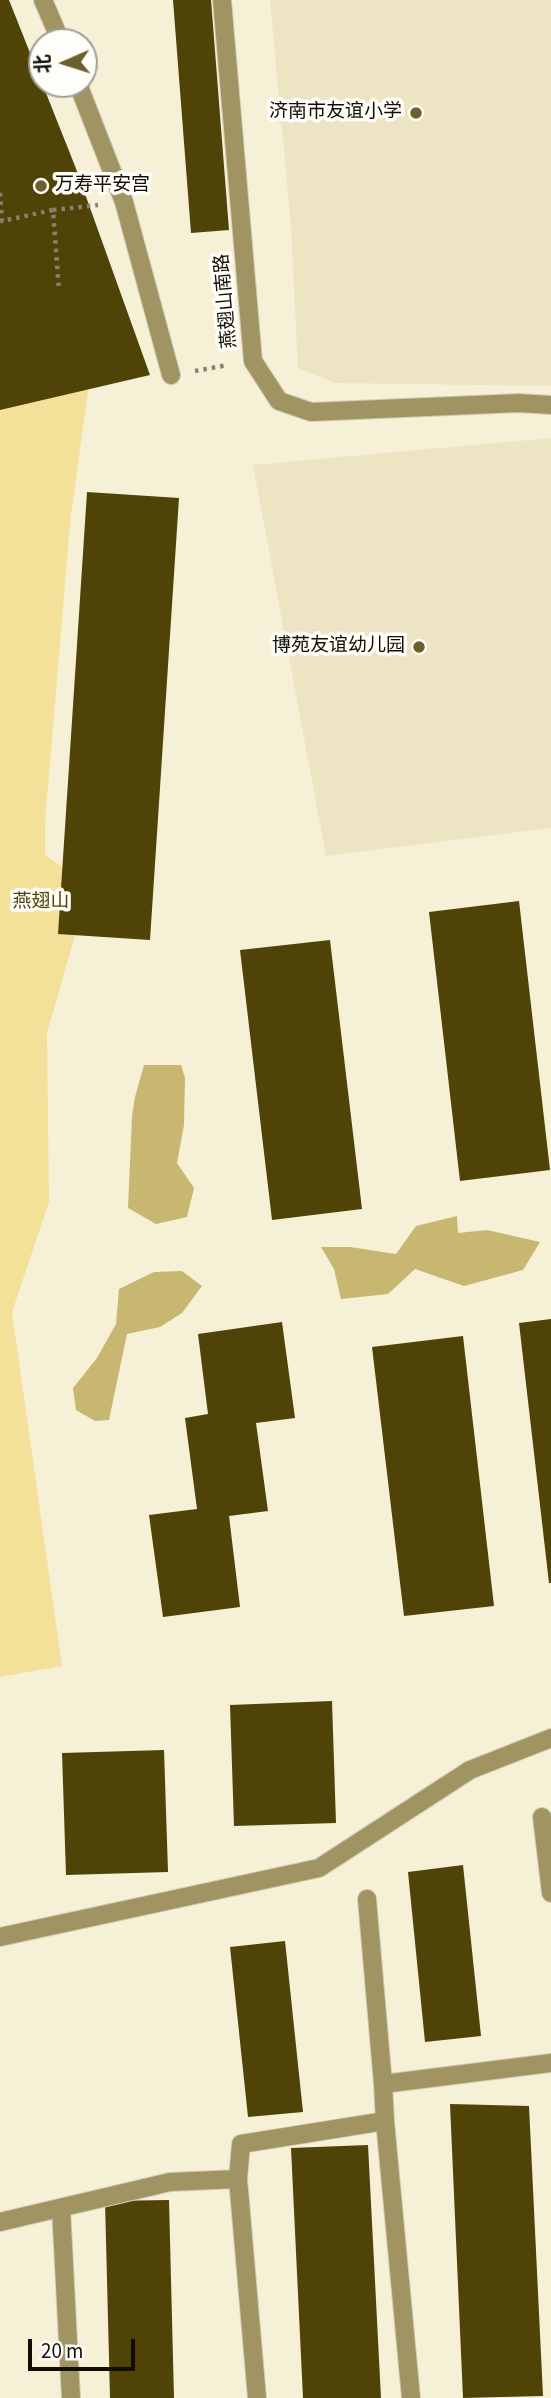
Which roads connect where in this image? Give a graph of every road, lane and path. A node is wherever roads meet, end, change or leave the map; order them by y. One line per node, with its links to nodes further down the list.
1 (43, 0): 3 (street)
2 (222, 0): 9 (street, 燕翅山南路)
3 (55, 28)
4 (83, 98): 6 (street)
5 (0, 193): 7 (path)
6 (124, 202): 7 (path); 10 (street)
7 (53, 210): 8 (path)
8 (59, 290)
9 (253, 361): 10 (path); 11 (street, 燕翅山南路)
10 (171, 375)
11 (551, 405)
12 (551, 1738): 16 (street)
13 (542, 1817): 14 (street)
14 (551, 1893)
15 (367, 1899): 18 (street)
16 (0, 1937)
17 (551, 2063): 18 (street)
18 (383, 2084): 19 (street)
19 (385, 2121): 20 (street); 25 (street)
20 (238, 2179): 21 (street); 24 (street)
21 (61, 2207): 22 (street); 23 (street)
22 (0, 2222)
23 (71, 2398)
24 (257, 2398)
25 (411, 2398)

